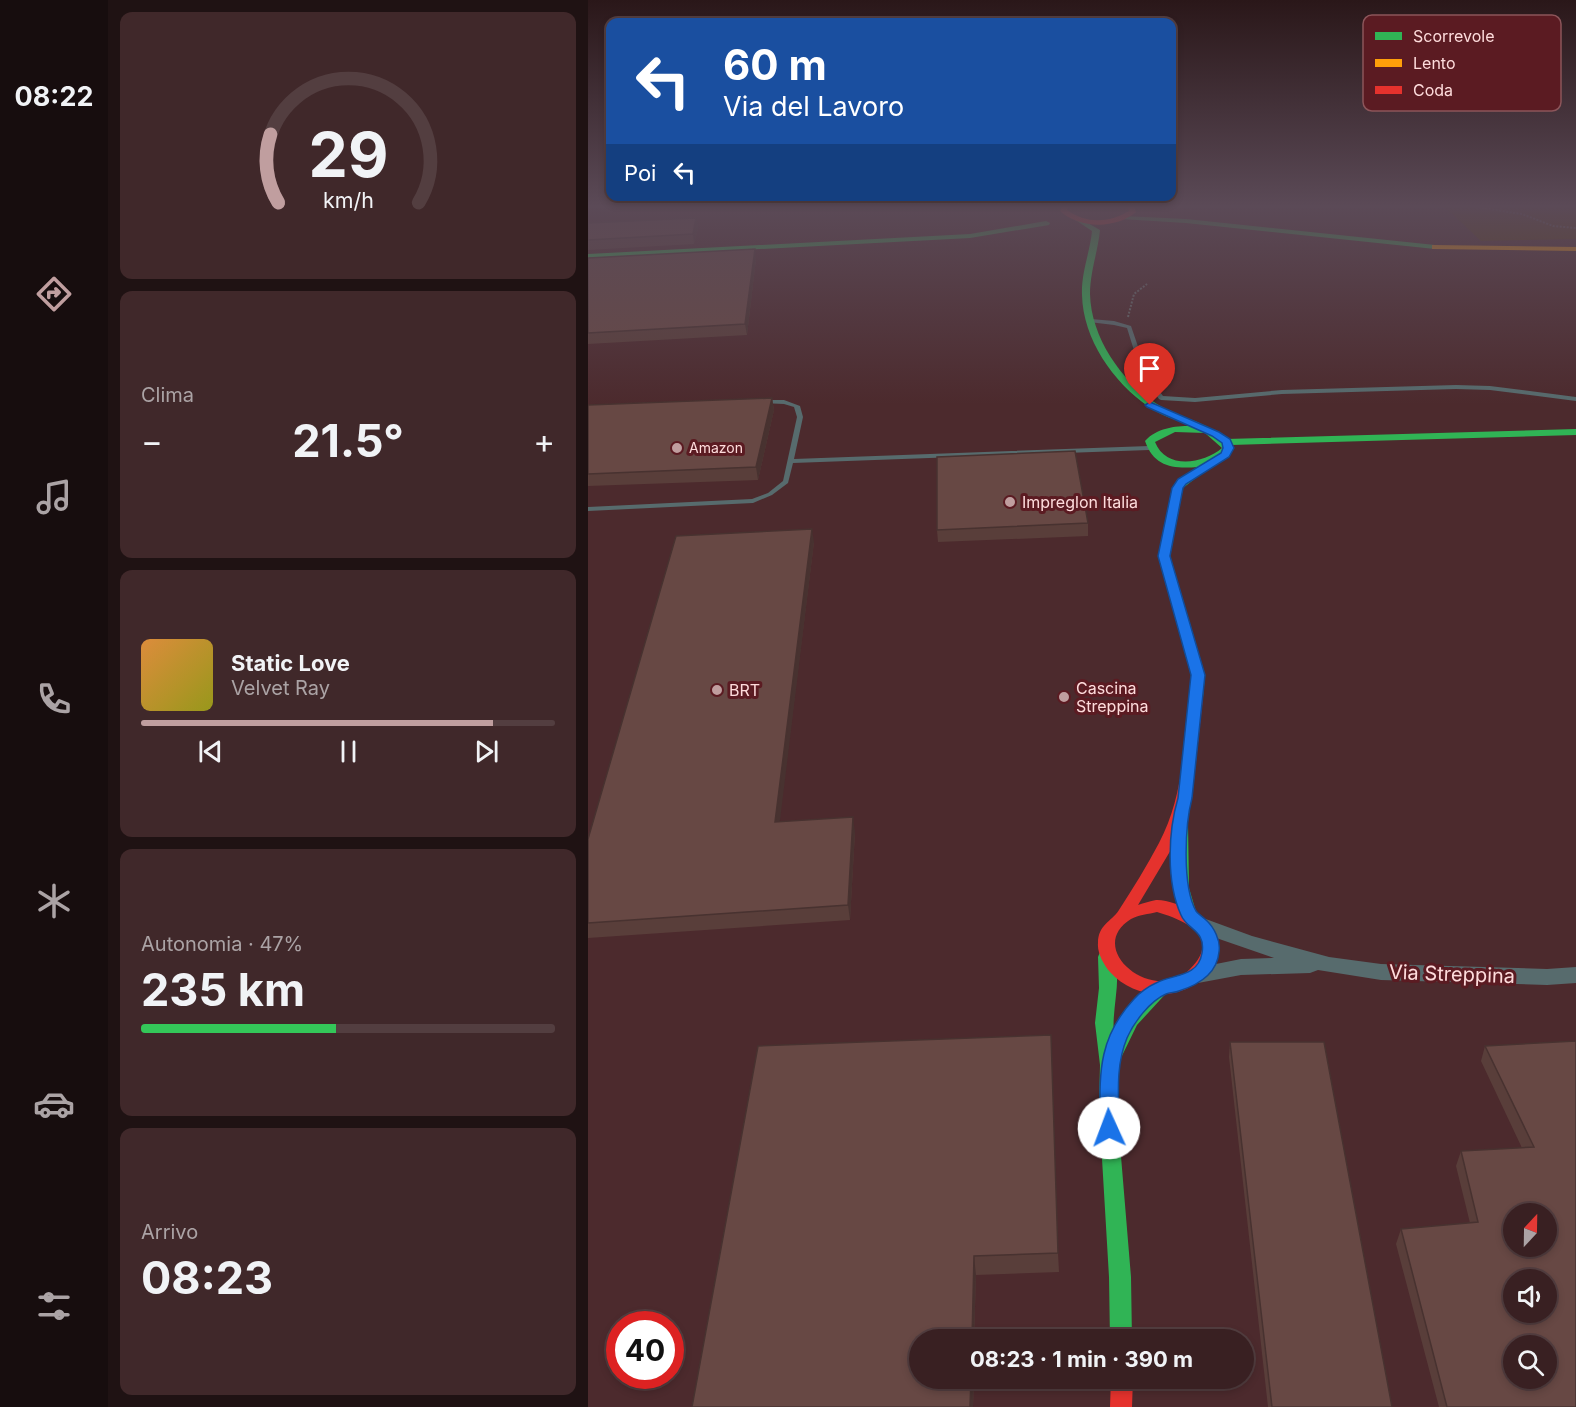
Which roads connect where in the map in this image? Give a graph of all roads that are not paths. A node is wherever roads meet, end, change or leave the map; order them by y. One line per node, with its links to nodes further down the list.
1 (1087, 273): 2 (street)
2 (1091, 321): 5 (street); 5 (lane)
3 (1576, 399): 5 (lane)
4 (760, 402): 11 (lane)
5 (1153, 402): 6 (street); 7 (street)
6 (1203, 430): 7 (street); 9 (street)
7 (1162, 432): 10 (street)
8 (1576, 432): 9 (street)
9 (1226, 442): 12 (street)
10 (1149, 448): 11 (lane); 13 (street)
11 (790, 461): 15 (lane)
12 (1211, 462): 13 (street); 14 (street)
13 (1173, 463): 14 (street)
14 (1182, 482): 16 (street)
15 (588, 509)
16 (1181, 813): 17 (street); 18 (street)
17 (1125, 913): 18 (street); 19 (street)
18 (1196, 920): 20 (street, Via Streppina); 21 (street)
19 (1106, 957): 23 (street); 24 (street)
20 (1329, 965): 21 (street, Via Streppina); 22 (street, Via Streppina)
21 (1198, 975): 23 (street)
22 (1576, 975)
23 (1162, 988): 24 (street)
24 (1109, 1065): 25 (street)
25 (1121, 1329)
26 (1122, 1389): 27 (street)
27 (1121, 1407)

